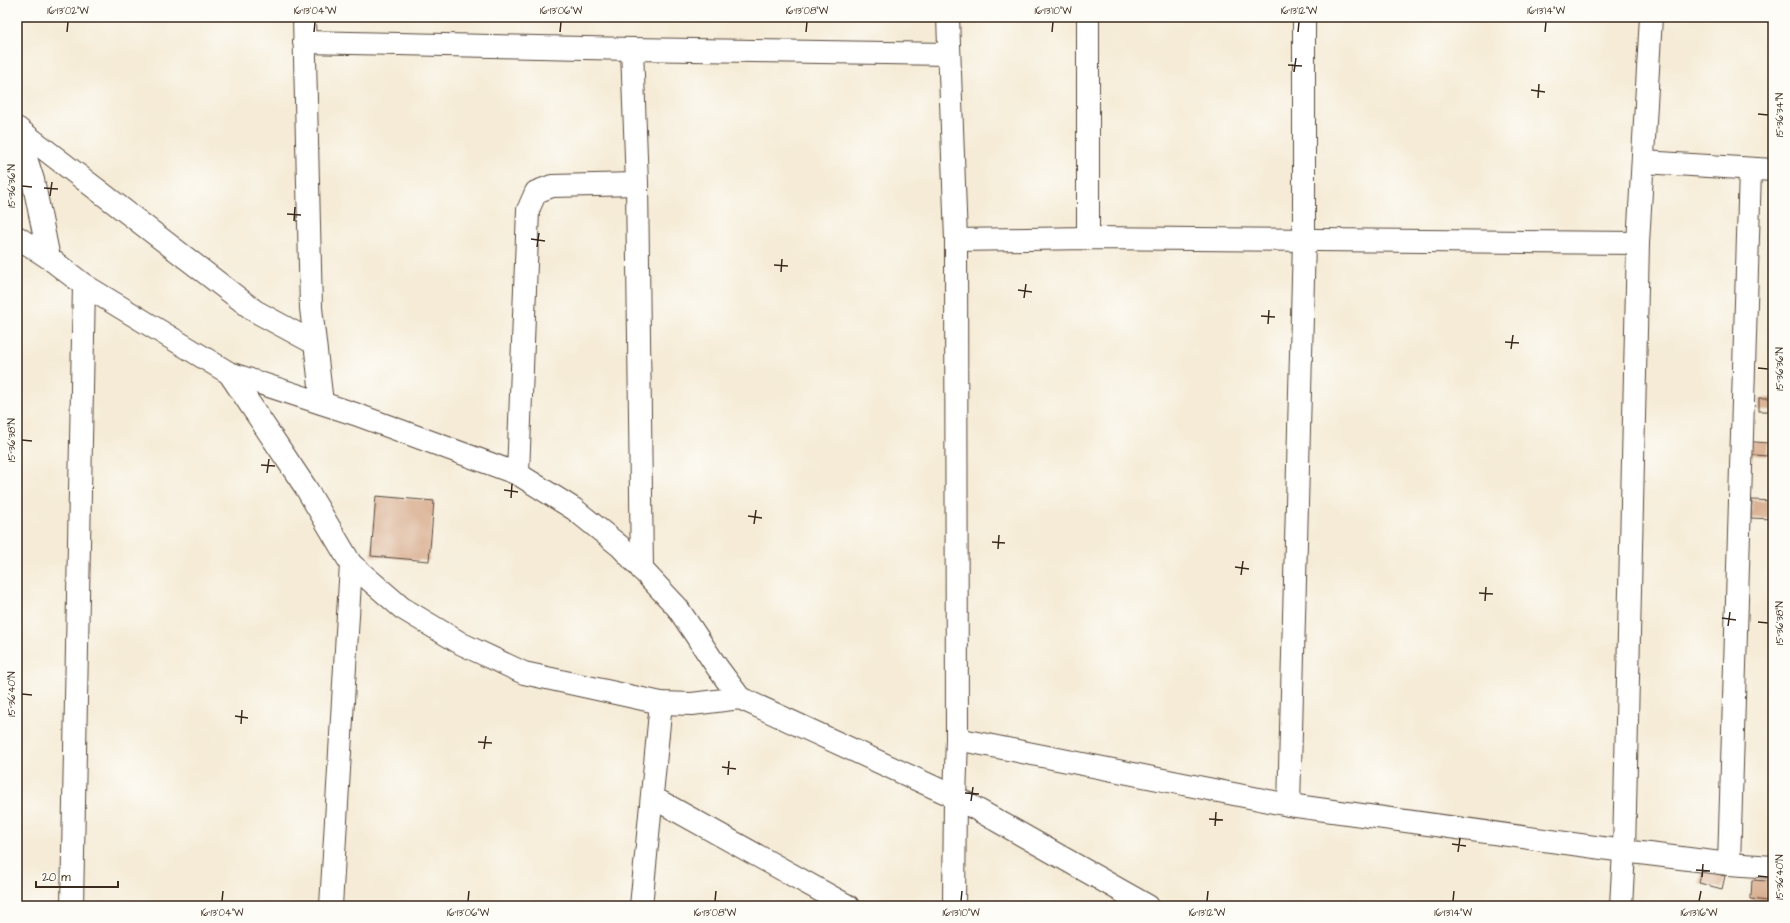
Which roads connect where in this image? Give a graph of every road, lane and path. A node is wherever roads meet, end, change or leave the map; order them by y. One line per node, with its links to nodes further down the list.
1 (304, 17): 6 (street)
2 (948, 17): 8 (street)
3 (1088, 17): 15 (street)
4 (1304, 17): 17 (street)
5 (1651, 17): 10 (street)
6 (304, 42): 7 (street); 21 (street)
7 (632, 50): 8 (street); 13 (street)
8 (949, 54): 16 (street)
9 (17, 129): 19 (street); 21 (street)
10 (1643, 162): 11 (street); 18 (street)
11 (1750, 170): 12 (street); 34 (street)
12 (1773, 170)
13 (637, 184): 24 (street); 26 (street)
14 (17, 237): 19 (street)
15 (1088, 238): 16 (street); 17 (street)
16 (956, 240): 29 (street)
17 (1304, 241): 18 (street); 32 (street)
18 (1638, 243): 33 (street)
19 (49, 258): 20 (street)
20 (84, 286): 22 (street); 36 (street)
21 (314, 343): 23 (street)
22 (230, 373): 23 (street); 25 (street)
23 (322, 403): 24 (street)
24 (518, 474): 26 (street)
25 (351, 564): 28 (street); 37 (street)
26 (642, 570): 27 (street)
27 (740, 698): 28 (street); 31 (street)
28 (661, 703): 30 (street)
29 (957, 738): 31 (street); 32 (street)
30 (652, 797): 38 (street); 39 (street)
31 (955, 797): 40 (street); 41 (street)
32 (1289, 805): 33 (street)
33 (1624, 851): 34 (street); 42 (street)
34 (1729, 864): 35 (street)
35 (1773, 867)
36 (72, 906)
37 (331, 906)
38 (641, 906)
39 (848, 906)
40 (954, 906)
41 (1148, 906)
42 (1621, 906)

